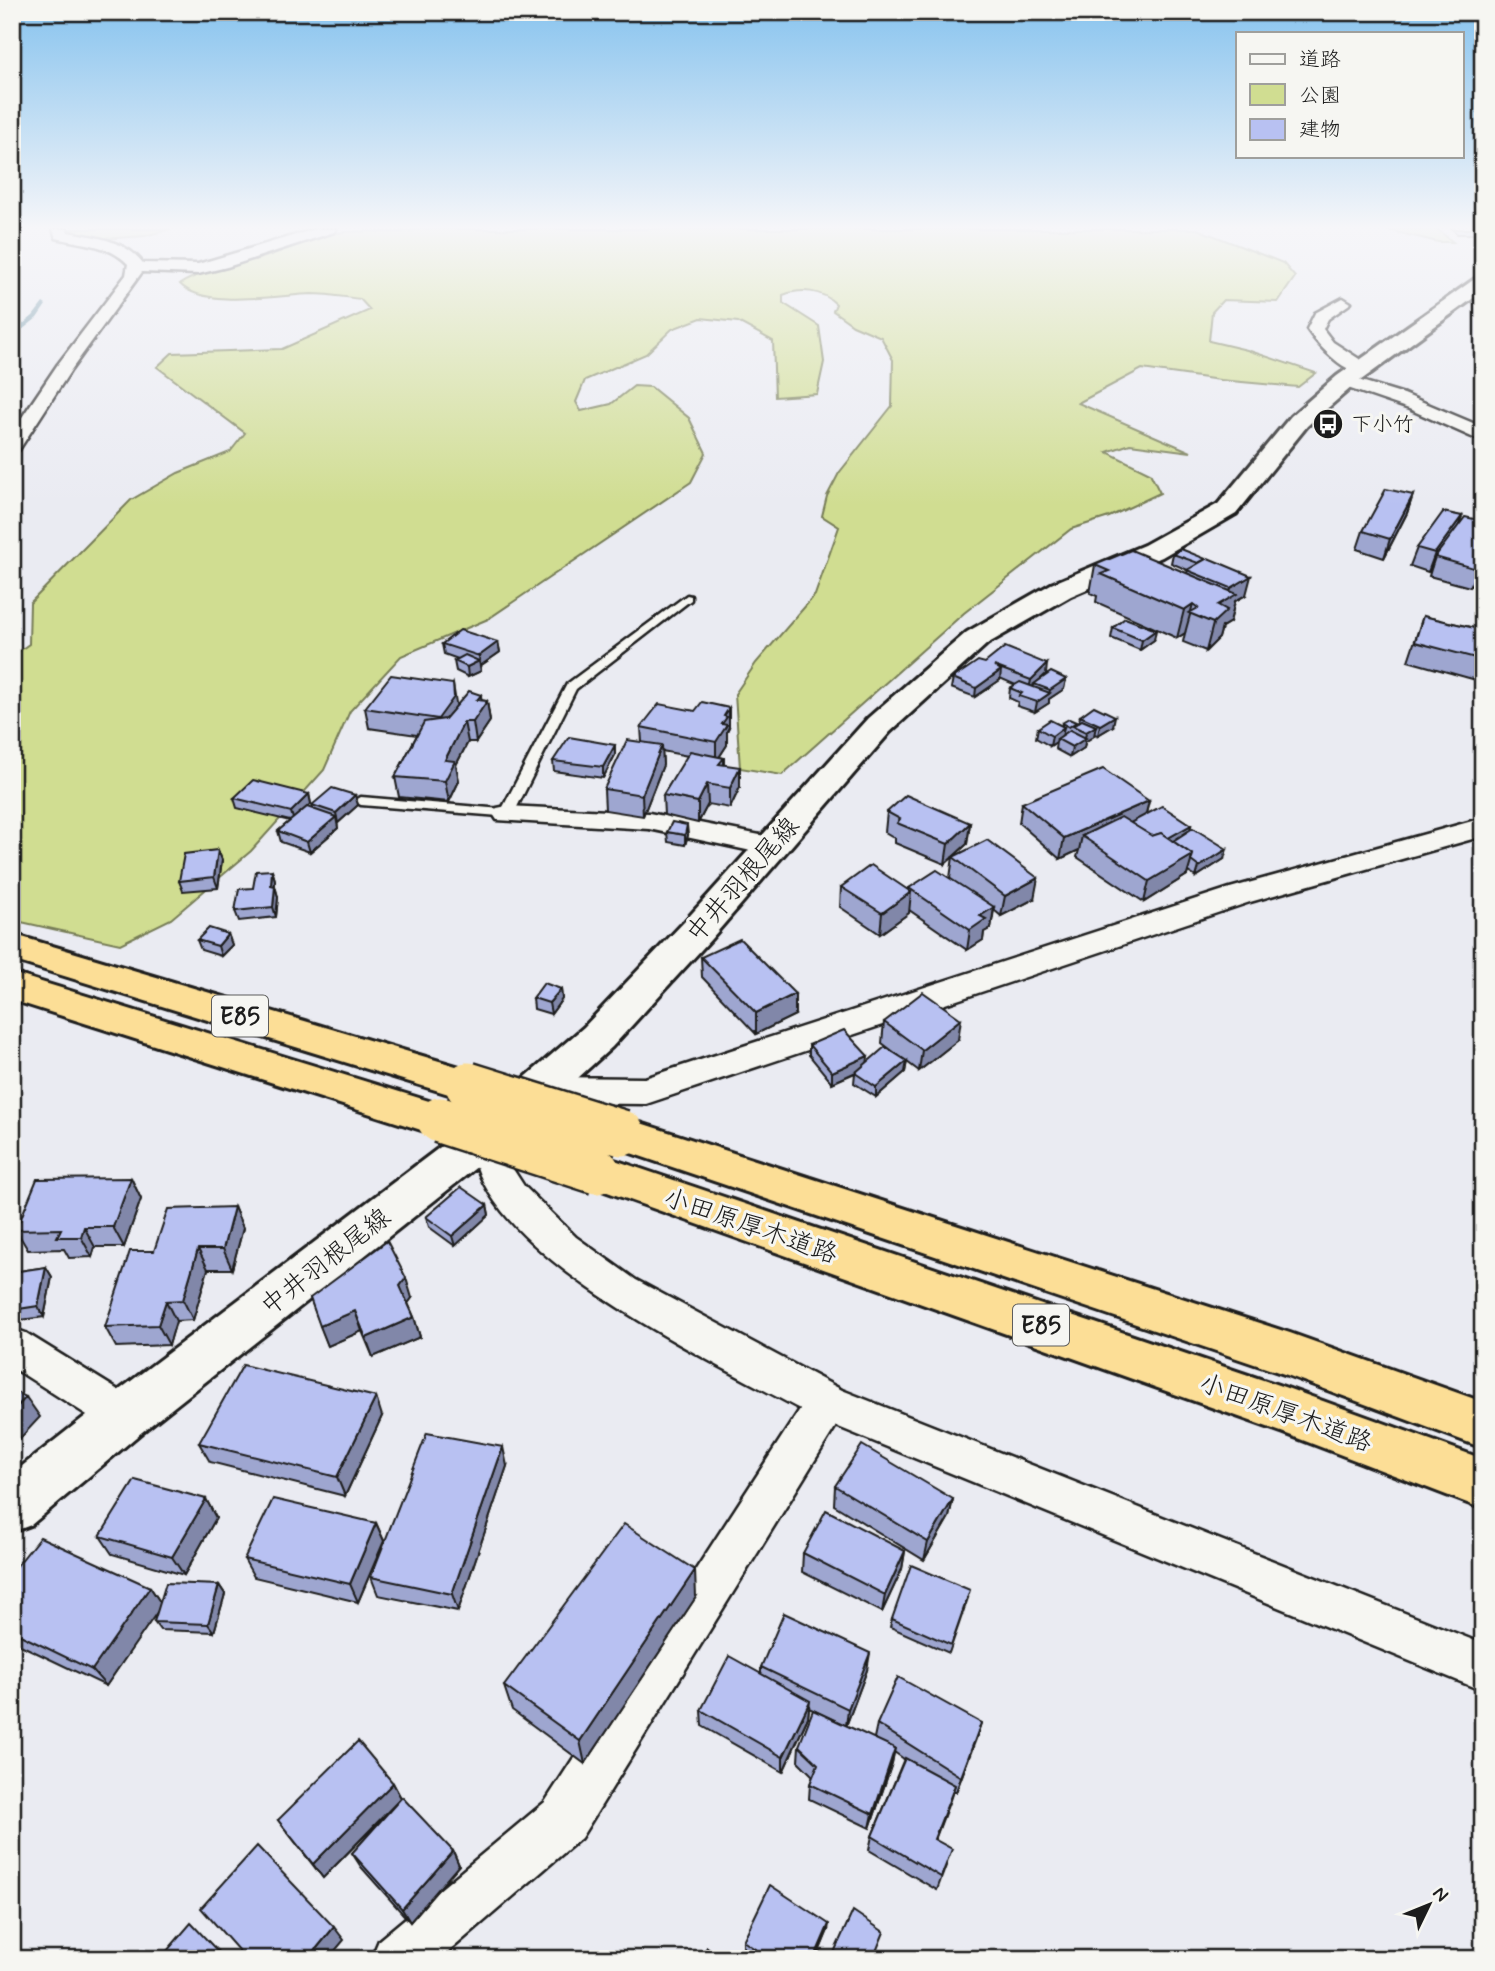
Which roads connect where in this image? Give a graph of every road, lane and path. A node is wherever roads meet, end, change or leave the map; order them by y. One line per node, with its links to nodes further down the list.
1 (99, 321): 6 (street)
2 (1319, 321): 4 (street)
3 (1428, 321): 4 (main road, 中井羽根尾線)
4 (1353, 374): 5 (street); 11 (main road, 中井羽根尾線)
5 (1483, 436)
6 (12, 446)
7 (687, 598): 9 (lane)
8 (361, 801): 9 (lane)
9 (507, 814): 11 (street)
10 (1483, 827): 14 (street)
11 (770, 846): 14 (main road, 中井羽根尾線)
12 (12, 947): 19 (highway, 小田原厚木道路 / E85, bridge)
13 (12, 986): 20 (highway, 小田原厚木道路 / E85, bridge)
14 (541, 1090): 15 (main road, 中井羽根尾線)
15 (487, 1136): 17 (street); 18 (main road, 中井羽根尾線)
16 (12, 1345): 18 (street)
17 (827, 1403): 22 (street); 23 (street)
18 (124, 1416): 21 (main road, 中井羽根尾線)
19 (1483, 1425)
20 (1483, 1484)
21 (12, 1507)
22 (1483, 1668)
23 (398, 1959)

